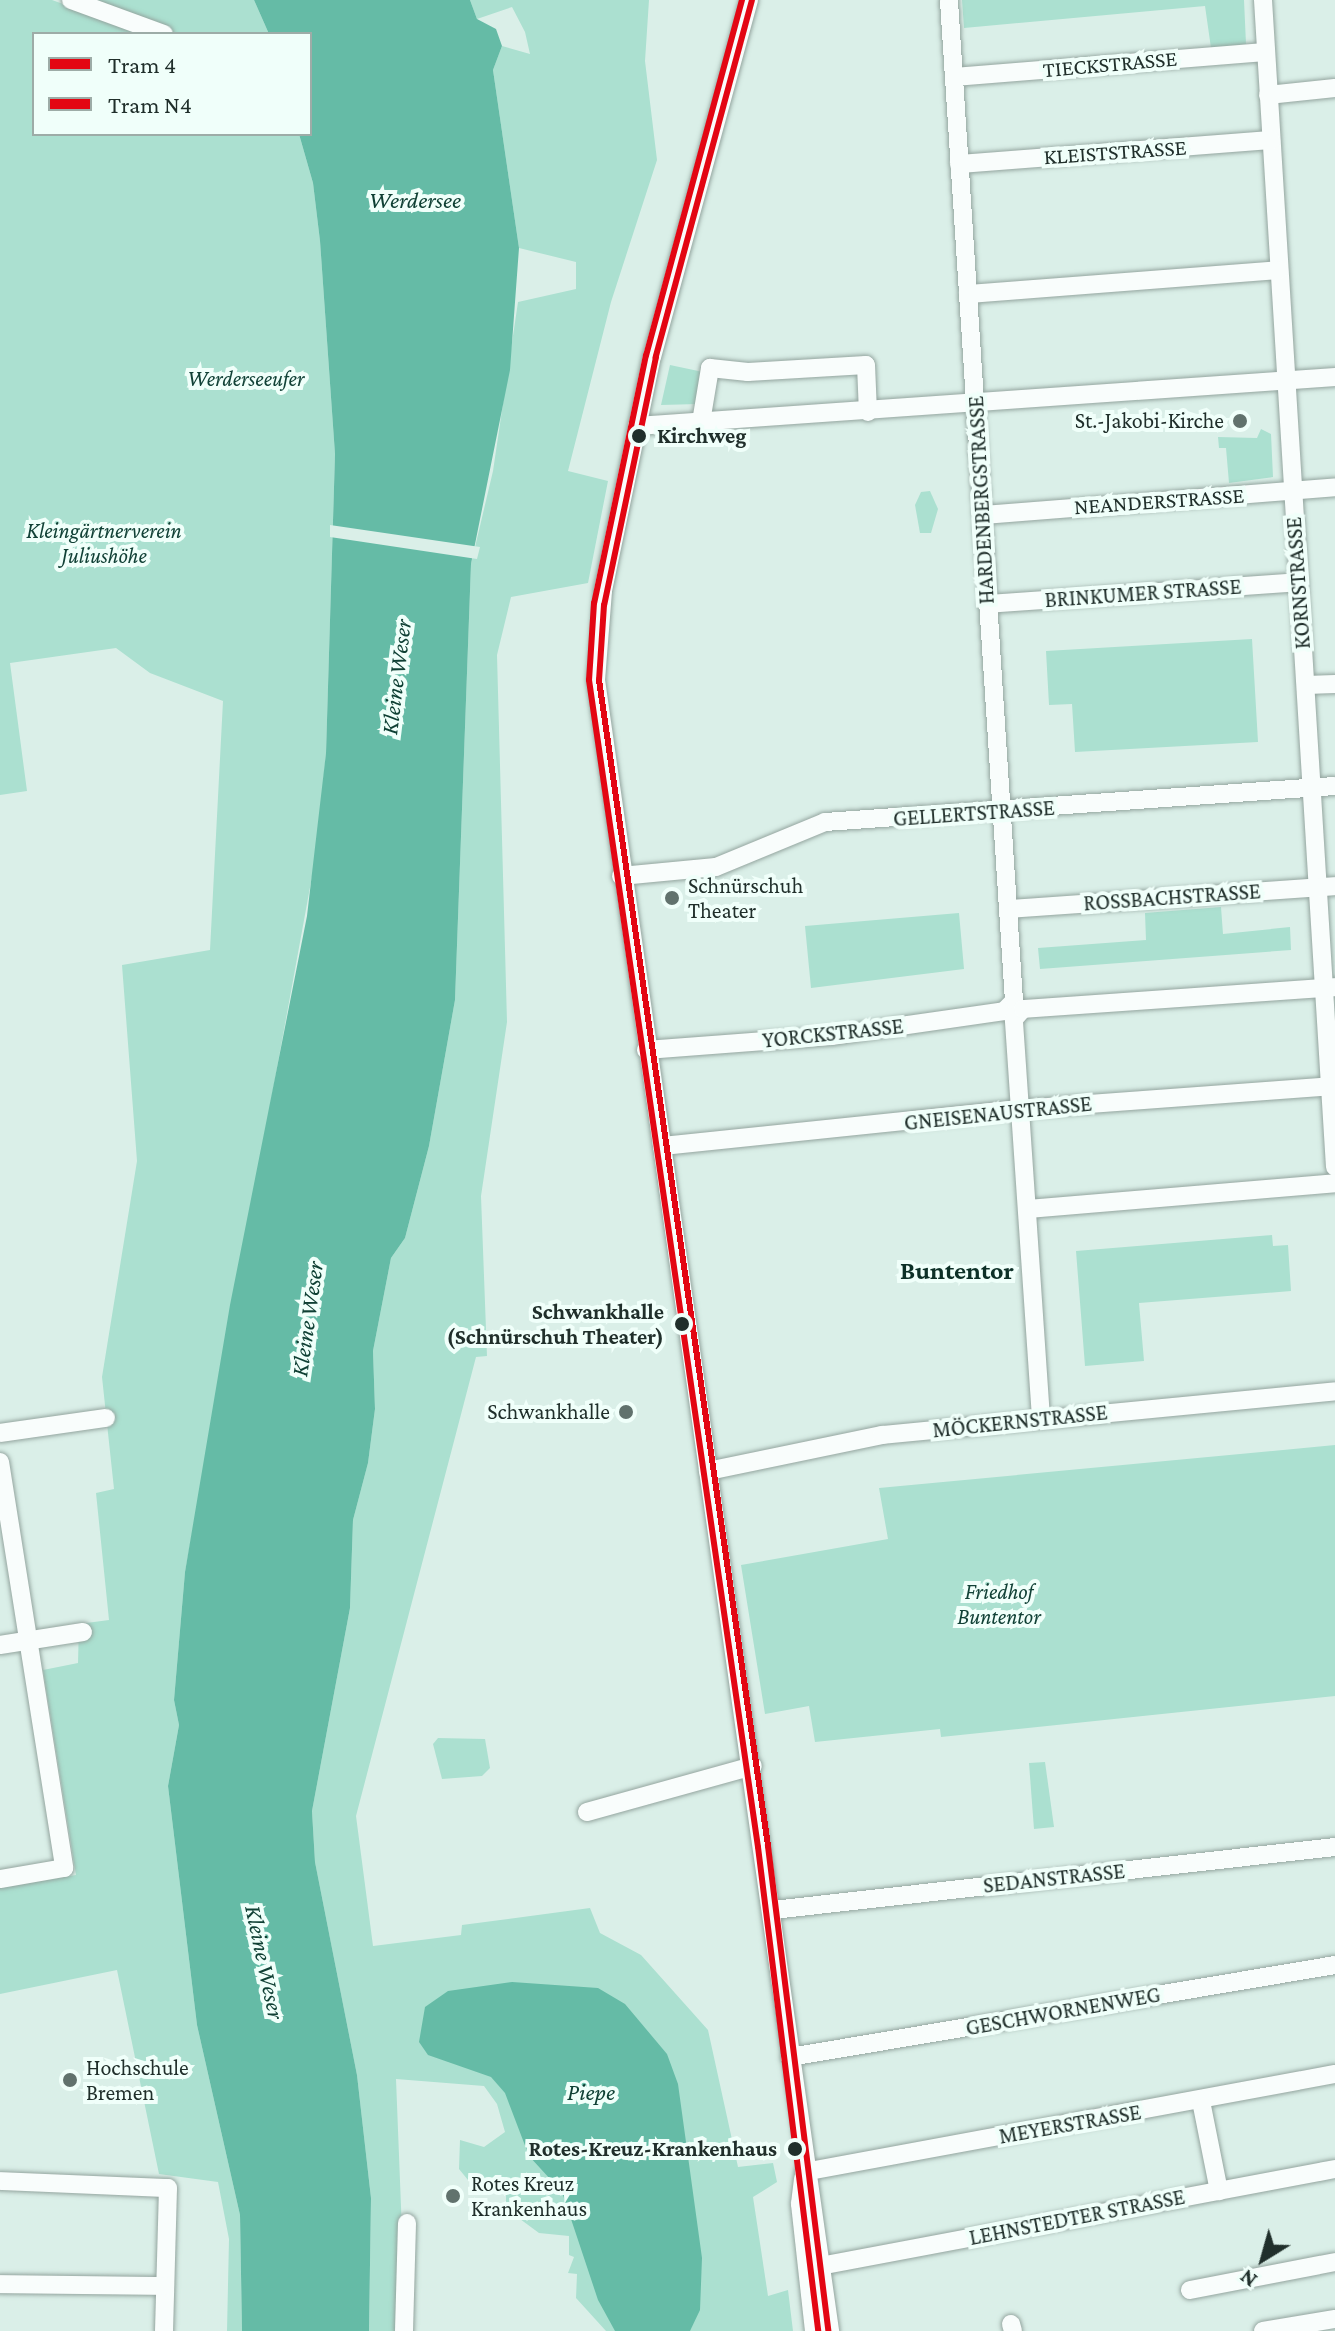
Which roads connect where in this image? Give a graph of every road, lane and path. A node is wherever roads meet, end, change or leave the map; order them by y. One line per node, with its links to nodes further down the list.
1 (71, 0): 5 (street)
2 (749, 0): 19 (street)
3 (949, 0): 7 (street, HARDENBERGSTRASSE)
4 (1263, 0): 6 (street, KORNSTRASSE)
5 (159, 32)
6 (1265, 52): 7 (street, TIECKSTRASSE); 9 (street, KORNSTRASSE)
7 (954, 77): 11 (street, HARDENBERGSTRASSE)
8 (1335, 88): 9 (street)
9 (1268, 95): 10 (street, KORNSTRASSE)
10 (1271, 140): 11 (street, KLEISTSTRASSE); 12 (street, KORNSTRASSE)
11 (959, 164): 13 (street, HARDENBERGSTRASSE)
12 (1279, 270): 13 (street); 15 (street, KORNSTRASSE)
13 (968, 294): 16 (street, HARDENBERGSTRASSE)
14 (1335, 377): 15 (street)
15 (1285, 381): 16 (street); 21 (street, KORNSTRASSE)
16 (975, 402): 17 (street); 22 (street, HARDENBERGSTRASSE)
17 (868, 412): 18 (street); 18 (street)
18 (701, 422): 19 (street)
19 (637, 426): 30 (street)
20 (1335, 487): 21 (street, NEANDERSTRASSE)
21 (1292, 490): 22 (street, NEANDERSTRASSE); 23 (street, KORNSTRASSE)
22 (983, 515): 24 (street, HARDENBERGSTRASSE)
23 (1299, 582): 24 (street, BRINKUMER STRASSE); 26 (street, KORNSTRASSE)
24 (987, 604): 29 (street, HARDENBERGSTRASSE)
25 (1335, 684): 26 (street)
26 (1306, 685): 28 (street, KORNSTRASSE)
27 (1335, 786): 28 (street, GELLERTSTRASSE)
28 (1311, 787): 29 (street, GELLERTSTRASSE); 31 (street, KORNSTRASSE)
29 (1001, 812): 30 (street, GELLERTSTRASSE); 32 (street, HARDENBERGSTRASSE)
30 (621, 876): 35 (street)
31 (1326, 886): 32 (street, ROSSBACHSTRASSE); 33 (street, KORNSTRASSE)
32 (1009, 909): 34 (street, HARDENBERGSTRASSE)
33 (1330, 987): 34 (street, YORCKSTRASSE); 36 (street, KORNSTRASSE)
34 (1018, 1005): 35 (street, YORCKSTRASSE); 37 (street, HARDENBERGSTRASSE)
35 (646, 1050): 38 (street)
36 (1332, 1086): 37 (street, GNEISENAUSTRASSE); 39 (street, KORNSTRASSE)
37 (1020, 1109): 38 (street, GNEISENAUSTRASSE); 41 (street, HARDENBERGSTRASSE)
38 (662, 1146): 47 (street)
39 (1335, 1167)
40 (1335, 1183): 41 (street)
41 (1028, 1209): 44 (street, HARDENBERGSTRASSE)
42 (1335, 1391): 44 (street, MÖCKERNSTRASSE)
43 (106, 1418): 45 (street)
44 (1041, 1418): 47 (street, MÖCKERNSTRASSE)
45 (0, 1433)
46 (0, 1462): 49 (street)
47 (708, 1471): 51 (street)
48 (83, 1632): 49 (street)
49 (29, 1641): 50 (street); 54 (street)
50 (0, 1645)
51 (753, 1766): 52 (street); 55 (street)
52 (587, 1812)
53 (1335, 1847): 55 (street, SEDANSTRASSE)
54 (0, 1879)
55 (773, 1910): 57 (street)
56 (1335, 1965): 57 (street, GESCHWORNENWEG)
57 (790, 2057): 61 (street)
58 (1335, 2074): 59 (street, MEYERSTRASSE)
59 (1201, 2101): 61 (street, MEYERSTRASSE); 63 (street)
60 (1335, 2169): 63 (street, LEHNSTEDTER STRASSE)
61 (804, 2172): 66 (street); 73 (street)
62 (0, 2181): 68 (street)
63 (1219, 2191): 66 (street, LEHNSTEDTER STRASSE)
64 (407, 2223): 72 (street)
65 (1335, 2262): 69 (street)
66 (820, 2266): 74 (street)
67 (0, 2284): 68 (street)
68 (165, 2286): 71 (street)
69 (1190, 2290)
70 (1335, 2319): 75 (street)
71 (164, 2331)
72 (404, 2331)
73 (814, 2331)
74 (830, 2331)
75 (1263, 2331)

